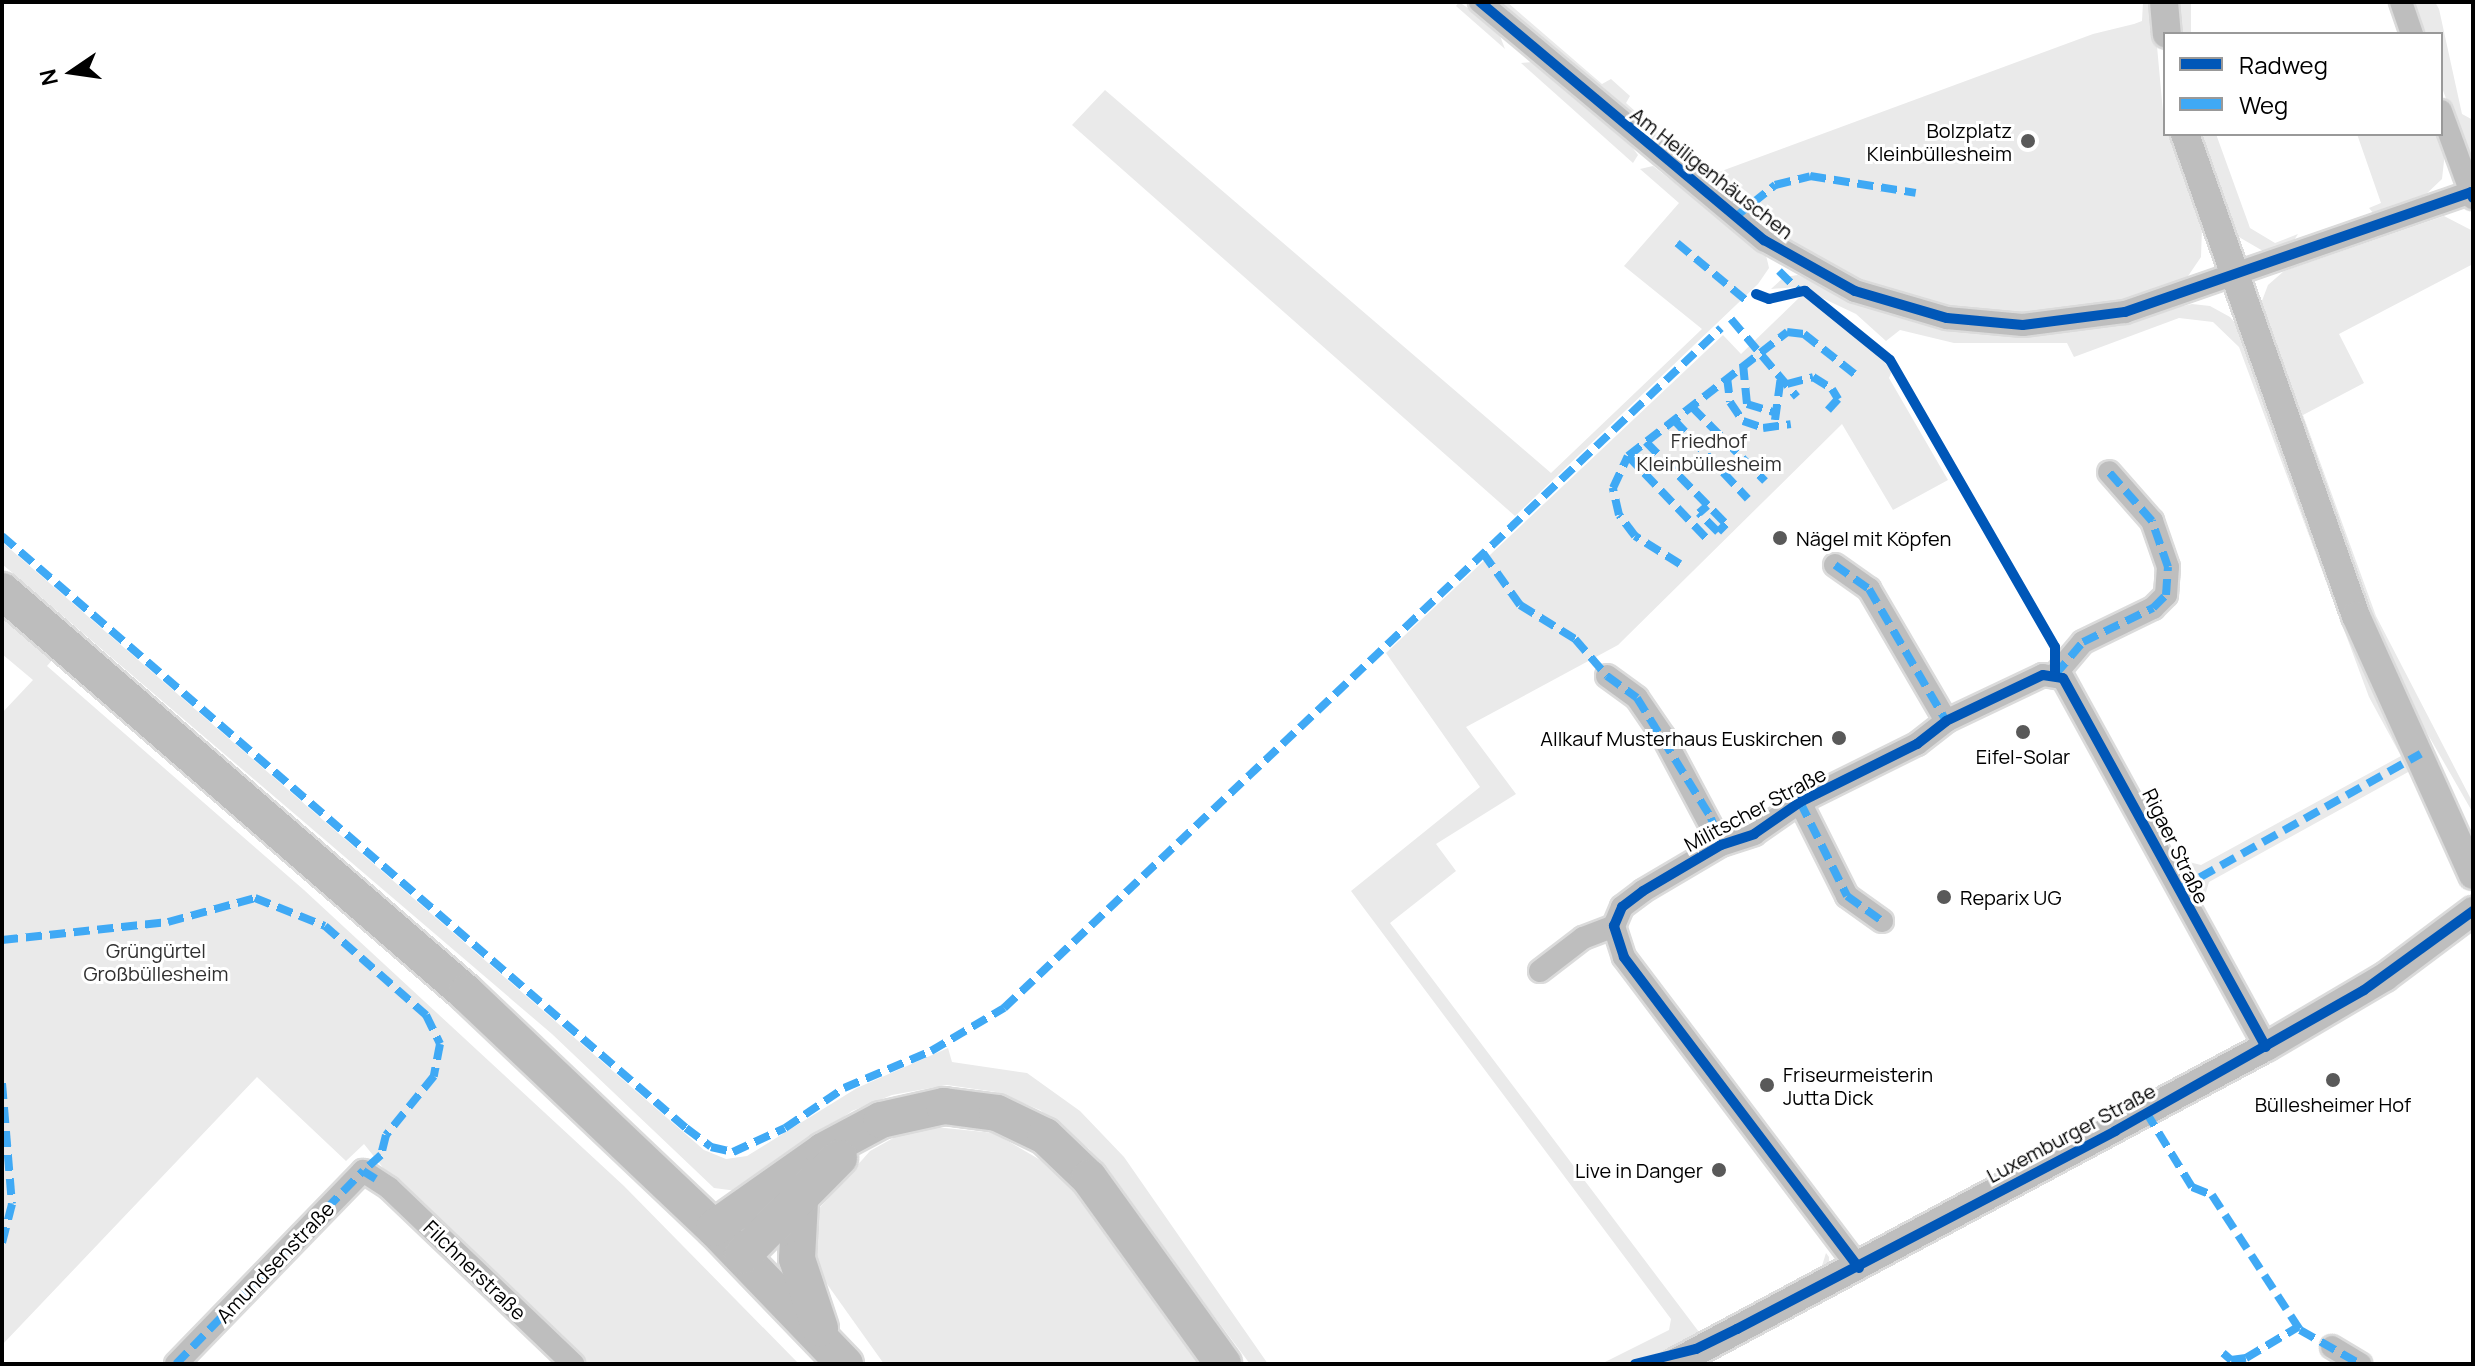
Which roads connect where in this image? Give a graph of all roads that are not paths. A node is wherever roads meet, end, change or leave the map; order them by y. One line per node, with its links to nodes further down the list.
1 (1480, 2): 9 (street, Am Heiligenhäuschen)
2 (2164, 2): 4 (street)
3 (2401, 2): 5 (street)
4 (2167, 32)
5 (2411, 32)
6 (2443, 116): 8 (street)
7 (2186, 136): 9 (street)
8 (2472, 195): 9 (street, Am Heiligenhäuschen)
9 (2233, 277): 16 (street)
10 (2109, 472): 13 (street, Militscher Straße)
11 (1835, 565): 15 (street)
12 (2, 591): 29 (main road)
13 (2049, 675): 15 (street, Militscher Straße); 25 (street, Rigaer Straße)
14 (1607, 676): 19 (street, Militscher Straße)
15 (1946, 721): 17 (street, Militscher Straße)
16 (2421, 754): 18 (street); 20 (street)
17 (1800, 802): 19 (street, Militscher Straße); 22 (street, Militscher Straße)
18 (2473, 826)
19 (1721, 845): 23 (street, Militscher Straße)
20 (2473, 875)
21 (2473, 911): 25 (street, Luxemburger Straße)
22 (1882, 921)
23 (1614, 926): 24 (street, Militscher Straße); 31 (street)
24 (1540, 971)
25 (2266, 1047): 31 (street, Luxemburger Straße)
26 (852, 1137): 28 (main road); 29 (main road); 36 (main road)
27 (376, 1179): 34 (street, Amundsenstraße); 35 (street, Filchnerstraße)
28 (800, 1201): 30 (main road); 33 (main road)
29 (714, 1228): 30 (main road)
30 (742, 1256): 33 (main road)
31 (1859, 1268): 37 (street, Luxemburger Straße)
32 (2332, 1347): 38 (street)
33 (835, 1354)
34 (176, 1364)
35 (573, 1364)
36 (1223, 1364)
37 (1673, 1364)
38 (2360, 1364)

